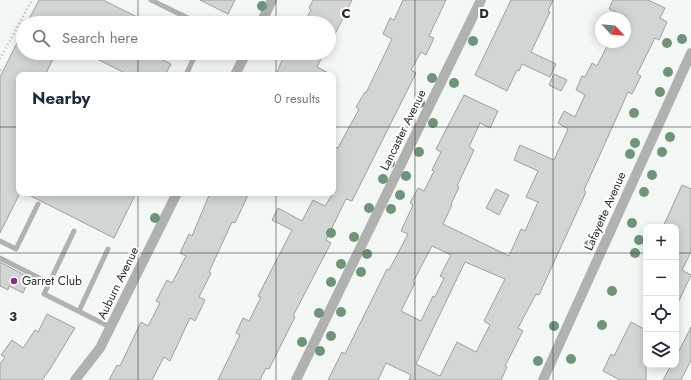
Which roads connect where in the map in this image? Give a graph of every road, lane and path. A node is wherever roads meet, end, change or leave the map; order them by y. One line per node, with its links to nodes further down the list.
1 (32, 0): 5 (path)
2 (151, 0): 6 (lane)
3 (272, 0): 7 (street)
4 (481, 0): 25 (street, Lancaster Avenue)
5 (25, 16)
6 (184, 16)
7 (264, 16)
8 (16, 34): 10 (path)
9 (691, 52): 26 (street, Lafayette Avenue)
10 (0, 59)
11 (193, 60): 13 (lane)
12 (240, 60): 14 (street)
13 (187, 72)
14 (236, 72)
15 (176, 196): 23 (street, Auburn Avenue)
16 (38, 204): 18 (lane)
17 (74, 231): 21 (lane)
18 (0, 241)
19 (108, 249): 22 (lane)
20 (0, 258): 21 (lane)
21 (49, 283): 22 (lane)
22 (78, 311): 23 (lane)
23 (110, 327): 24 (street, Auburn Avenue)
24 (75, 380)
25 (296, 380)
26 (543, 380)

